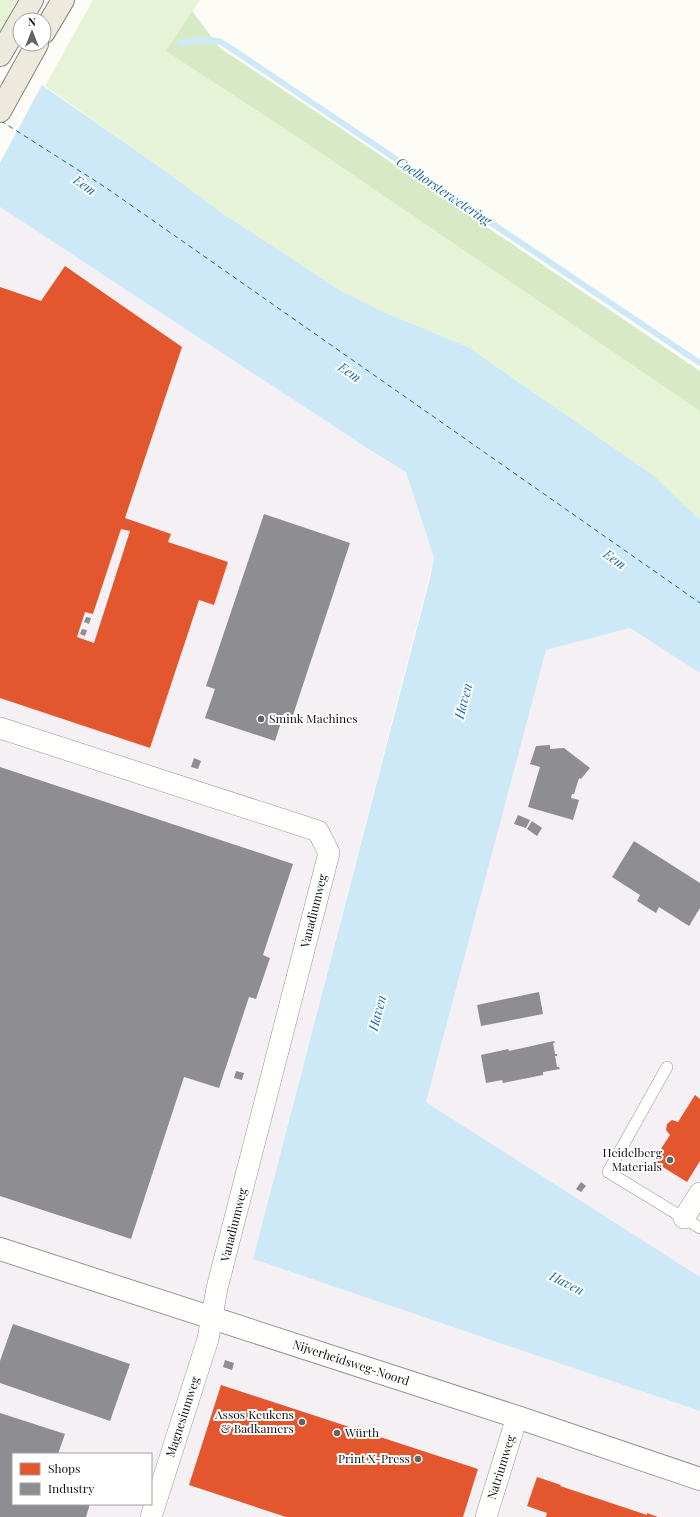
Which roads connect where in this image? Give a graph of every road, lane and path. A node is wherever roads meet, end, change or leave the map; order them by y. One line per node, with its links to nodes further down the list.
1 (32, 0): 5 (main road)
2 (63, 0): 3 (main road)
3 (52, 19)
4 (33, 52): 6 (main road)
5 (0, 55)
6 (0, 111)
7 (0, 728): 12 (street, Vanadiumweg)
8 (667, 1066): 10 (lane)
9 (700, 1192): 10 (street)
10 (692, 1223)
11 (0, 1249): 12 (street, Nijverheidsweg-Noord)
12 (212, 1317): 13 (street, Nijverheidsweg-Noord); 15 (street, Magnesiumweg)
13 (517, 1418): 14 (street, Nijverheidsweg-Noord); 16 (street, Natriumweg)
14 (700, 1480)
15 (151, 1517)
16 (486, 1517)

